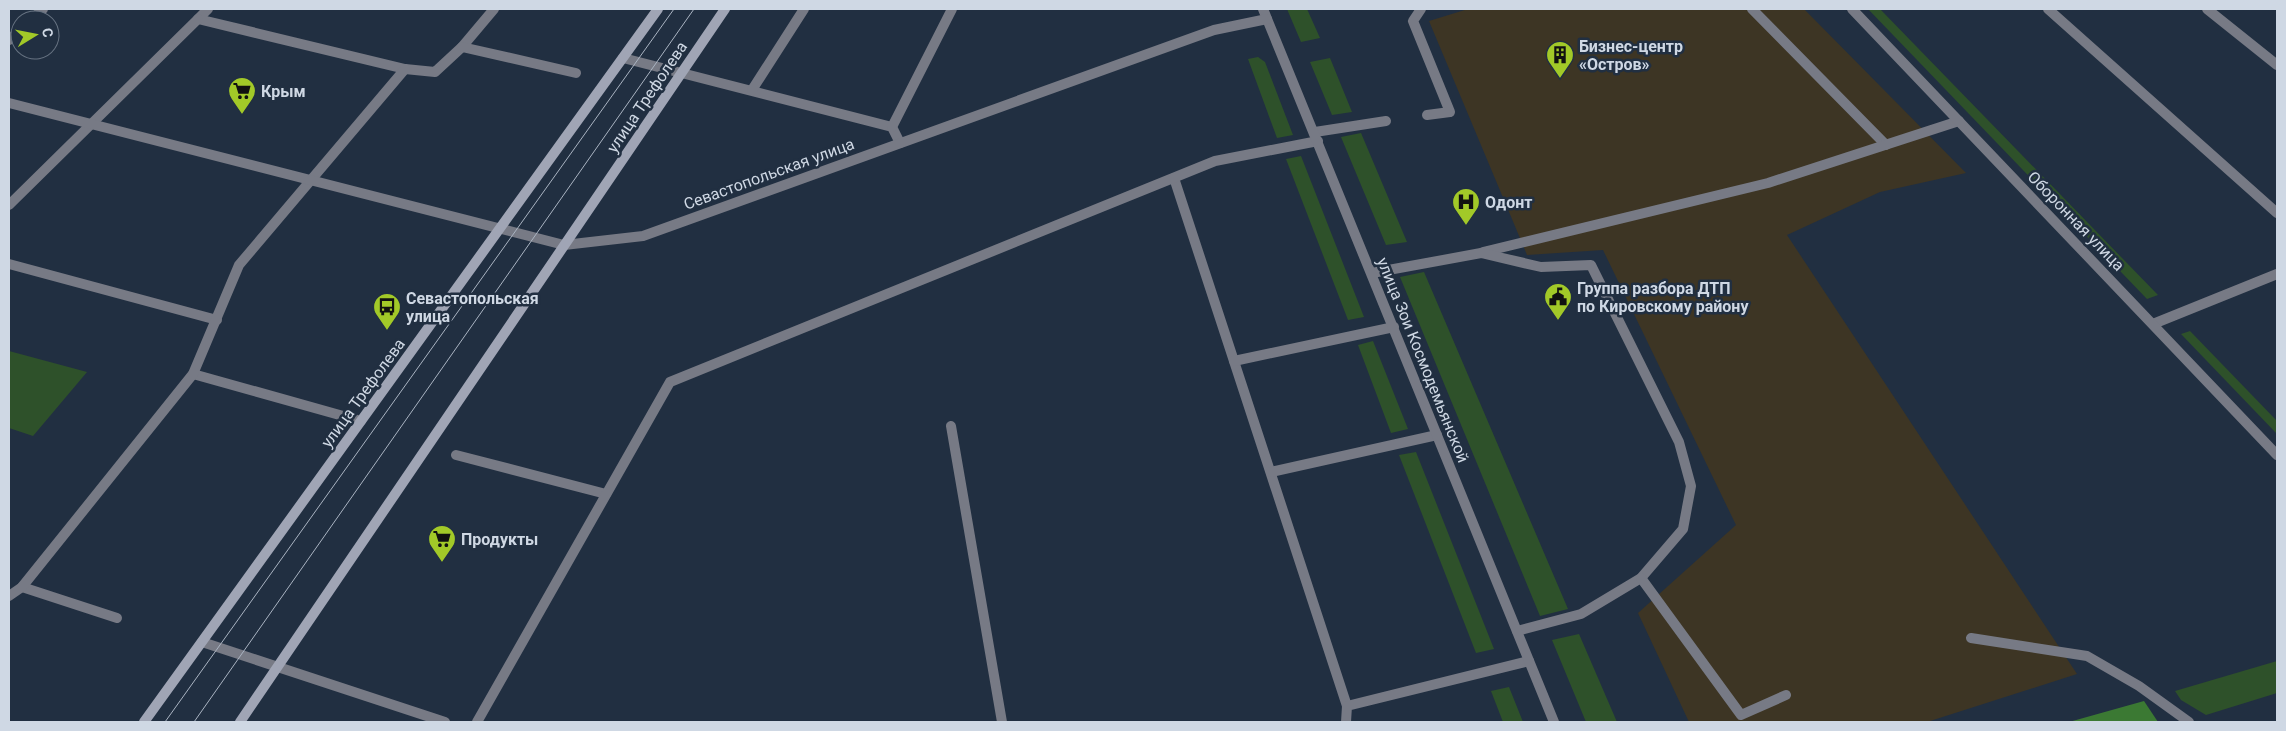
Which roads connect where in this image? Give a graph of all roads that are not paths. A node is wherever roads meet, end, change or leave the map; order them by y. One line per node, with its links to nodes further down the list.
1 (208, 9): 13 (street)
2 (494, 9): 14 (street)
3 (658, 9): 15 (main road, улица Трефолева)
4 (725, 9): 18 (main road, улица Трефолева)
5 (804, 9): 20 (street)
6 (952, 9): 26 (street)
7 (1422, 9): 22 (street)
8 (1752, 9): 29 (street)
9 (1852, 9): 24 (street, Оборонная улица)
10 (2048, 9): 33 (street)
11 (2207, 9): 16 (street)
12 (1265, 14): 27 (street, улица Зои Космодемьянской); 28 (street, Севастопольская улица)
13 (198, 19): 17 (street); 25 (street)
14 (462, 47): 17 (street); 19 (street)
15 (623, 58): 18 (street); 34 (main road, улица Трефолева)
16 (2277, 65)
17 (405, 69): 31 (street)
18 (682, 72): 20 (street); 35 (main road, улица Трефолева)
19 (576, 73)
20 (752, 90): 26 (street)
21 (9, 103): 25 (street, Севастопольская улица)
22 (1427, 115)
23 (1386, 121): 27 (street)
24 (1959, 121): 29 (street); 41 (street, Оборонная улица)
25 (90, 124): 31 (street, Севастопольская улица); 32 (street)
26 (892, 126): 28 (street)
27 (1316, 137): 30 (street); 38 (street, улица Зои Космодемьянской)
28 (900, 143): 35 (street, Севастопольская улица)
29 (1886, 145): 36 (street)
30 (1174, 178): 43 (street); 51 (street)
31 (311, 180): 34 (street, Севастопольская улица); 40 (street)
32 (9, 205)
33 (2277, 213)
34 (500, 228): 35 (street, Севастопольская улица); 45 (main road, улица Трефолева)
35 (564, 245): 60 (main road, улица Трефолева)
36 (1481, 252): 38 (street); 52 (street)
37 (9, 264): 40 (street)
38 (1372, 274): 42 (street, улица Зои Космодемьянской)
39 (2277, 274): 41 (street)
40 (217, 320): 44 (street)
41 (2153, 324): 49 (street, Оборонная улица)
42 (1394, 327): 43 (street); 47 (street, улица Зои Космодемьянской)
43 (1234, 361): 50 (street)
44 (193, 374): 45 (street); 53 (street)
45 (361, 421): 58 (main road, улица Трефолева)
46 (951, 426): 67 (street)
47 (1438, 435): 50 (street); 56 (street, улица Зои Космодемьянской)
48 (456, 455): 51 (street)
49 (2277, 455)
50 (1271, 472): 62 (street)
51 (606, 494): 66 (street)
52 (1641, 578): 56 (street); 61 (street)
53 (22, 587): 54 (street); 55 (street)
54 (9, 596)
55 (117, 618)
56 (1517, 631): 59 (street, улица Зои Космодемьянской)
57 (1971, 638): 70 (street)
58 (202, 642): 60 (street); 63 (main road, улица Трефолева)
59 (1529, 661): 62 (street); 69 (street, улица Зои Космодемьянской)
60 (278, 666): 64 (main road, улица Трефолева); 65 (street)
61 (1786, 695)
62 (1347, 706): 68 (street)
63 (144, 722)
64 (240, 722)
65 (445, 722)
66 (477, 722)
67 (1002, 722)
68 (1346, 722)
69 (1554, 722)
70 (2189, 722)

